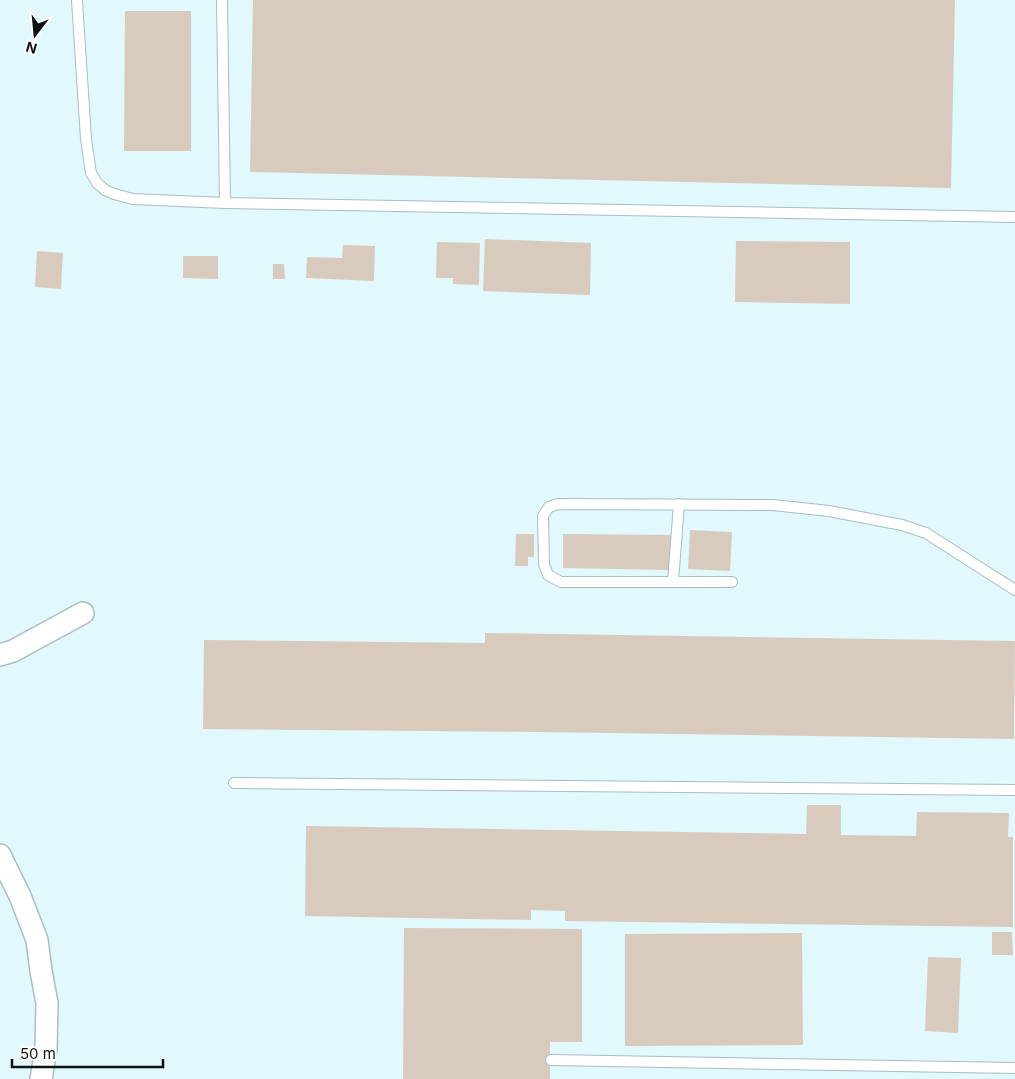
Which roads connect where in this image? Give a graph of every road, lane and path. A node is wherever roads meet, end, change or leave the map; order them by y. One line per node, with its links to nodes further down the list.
1 (77, 0): 3 (lane)
2 (222, 0): 3 (lane)
3 (225, 203): 4 (lane)
4 (1015, 216)
5 (679, 504): 6 (lane); 6 (lane); 8 (lane)
6 (673, 582): 7 (lane)
7 (732, 582)
8 (1015, 590)
9 (83, 613): 10 (street)
10 (0, 655)
11 (234, 783): 12 (lane)
12 (1015, 790)
13 (0, 855): 16 (street)
14 (552, 1060): 15 (lane)
15 (1015, 1068)
16 (41, 1079)

